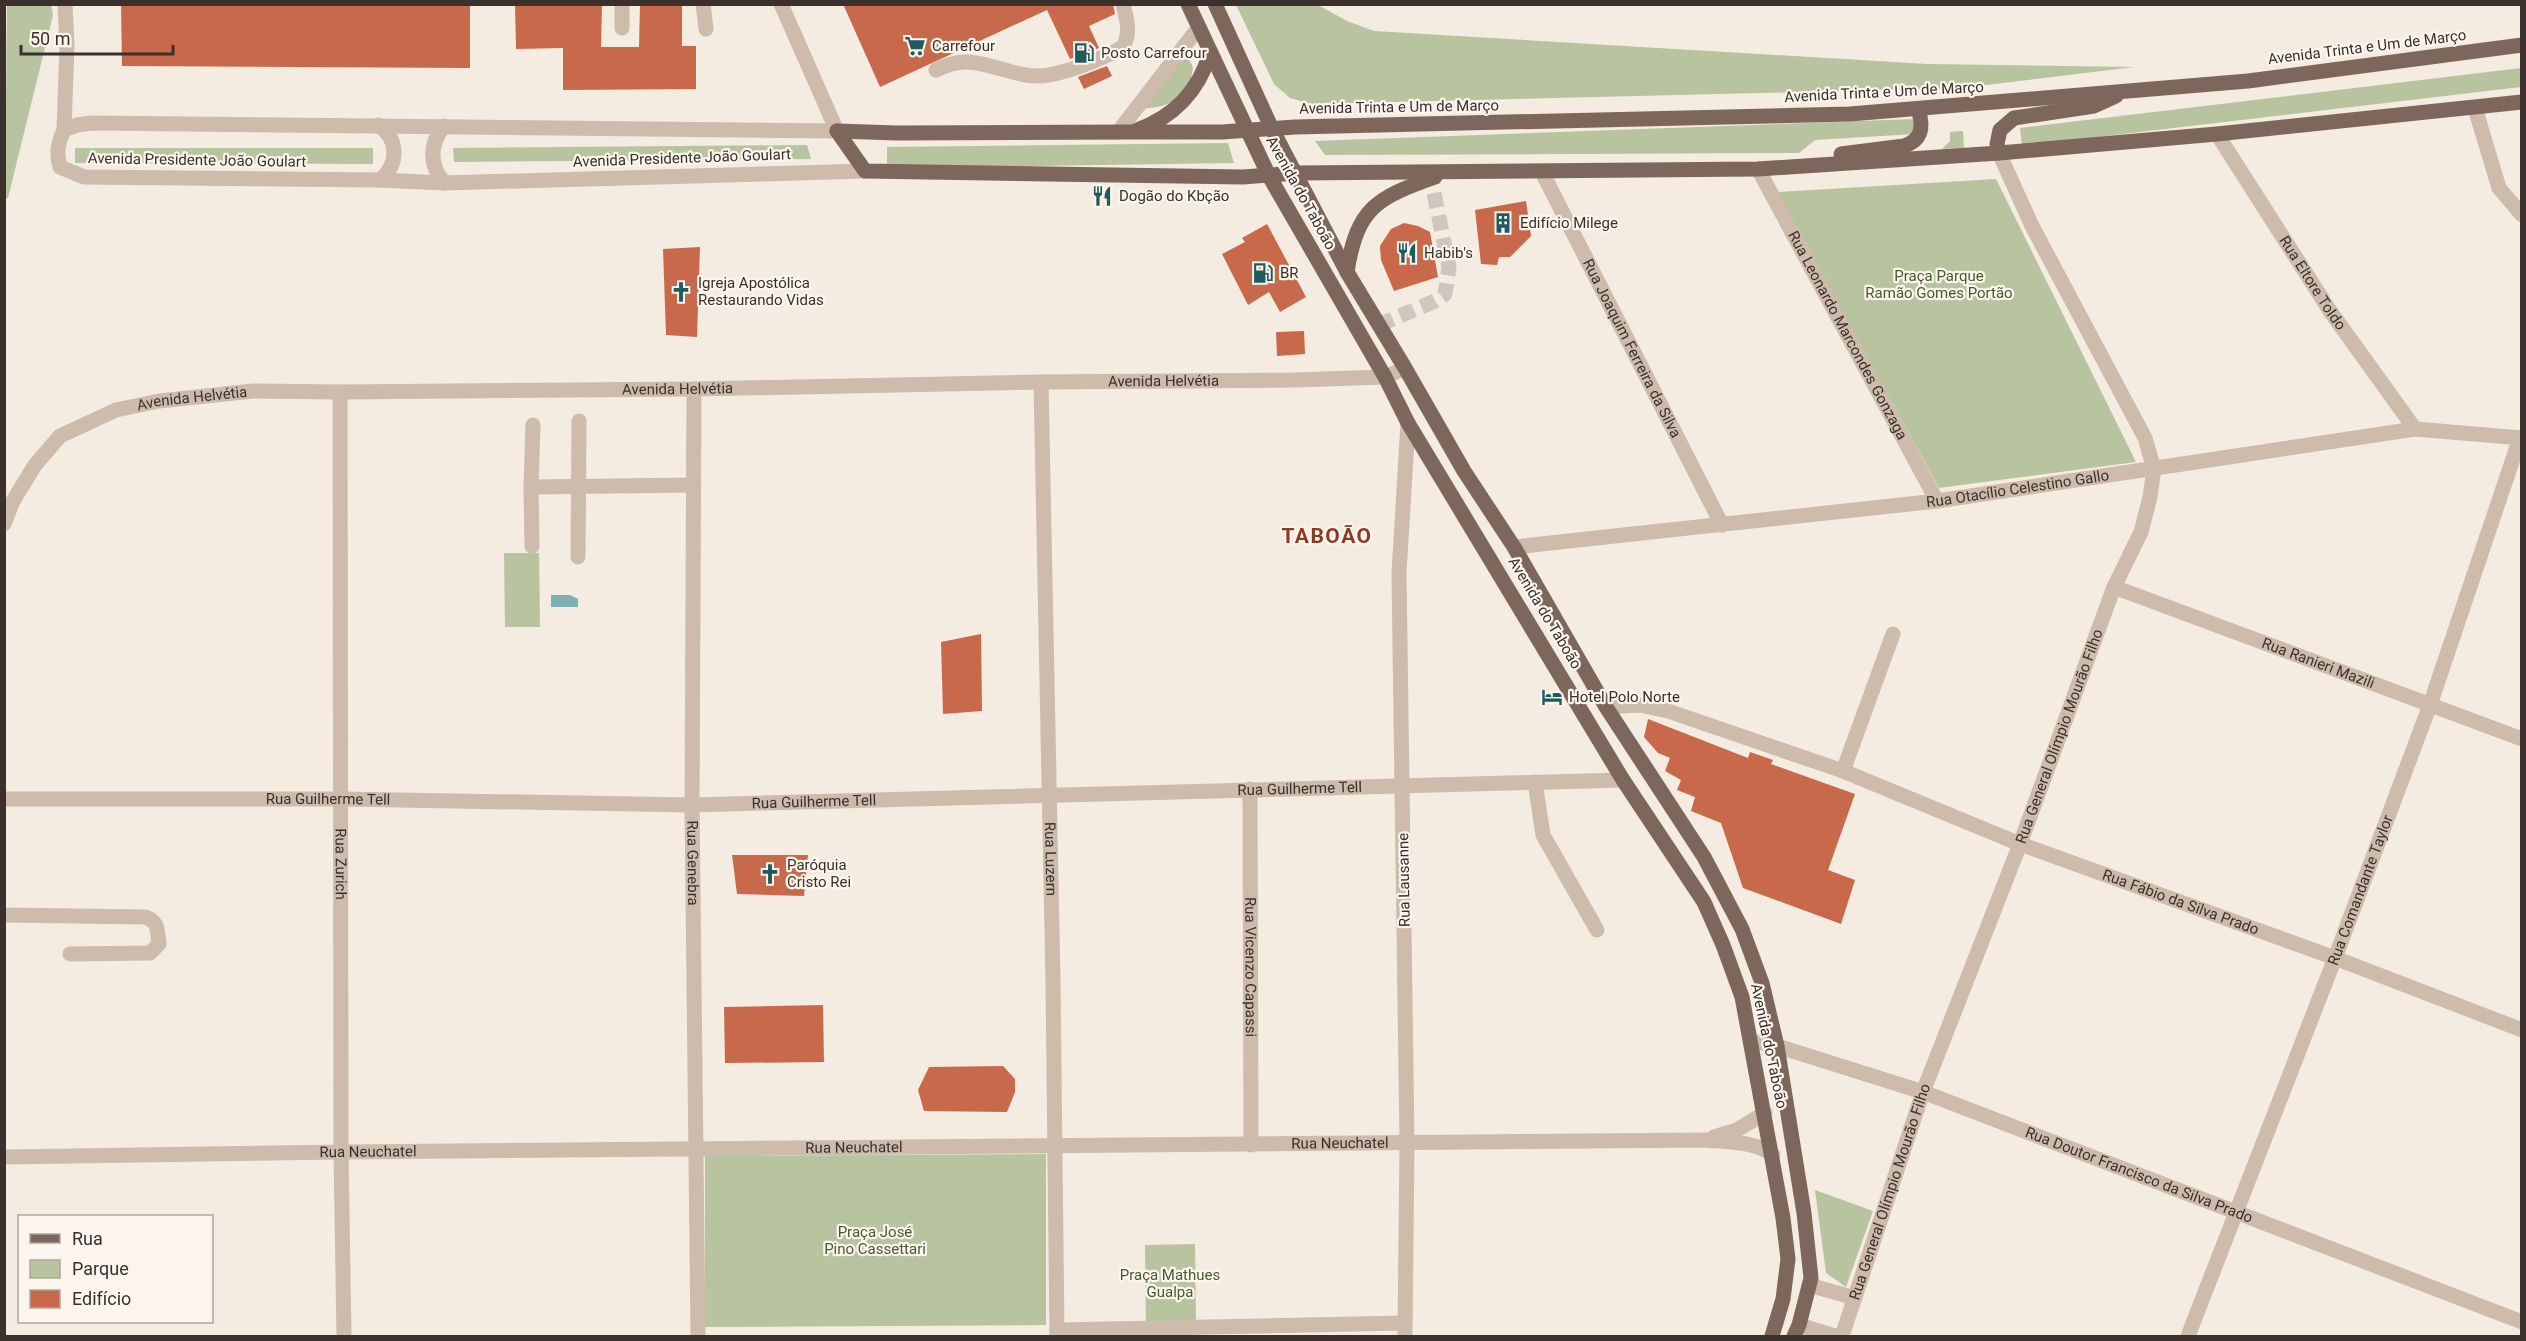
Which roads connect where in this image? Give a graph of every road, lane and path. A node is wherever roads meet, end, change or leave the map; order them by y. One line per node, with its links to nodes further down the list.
1 (65, 4): 21 (street)
2 (622, 4): 9 (street)
3 (704, 4): 10 (street)
4 (781, 4): 22 (street)
5 (1123, 4): 13 (street)
6 (1188, 4): 8 (main road, Avenida do Taboão)
7 (1215, 4): 20 (main road, Avenida do Taboão)
8 (1199, 27): 12 (main road, Avenida do Taboão); 24 (street)
9 (622, 28)
10 (705, 29)
11 (2522, 45): 14 (main road, Avenida Trinta e Um de Março)
12 (1210, 53): 23 (main road, Avenida do Taboão); 24 (main road)
13 (936, 70)
14 (2127, 91): 17 (main road, Avenida Trinta e Um de Março); 26 (main road)
15 (2522, 102): 16 (main road)
16 (2475, 108): 25 (main road); 36 (street)
17 (1918, 109): 20 (main road, Avenida Trinta e Um de Março); 27 (main road)
18 (378, 125): 19 (street, Avenida Presidente João Goulart); 21 (street, Avenida Presidente João Goulart); 34 (street)
19 (444, 126): 22 (street, Avenida Presidente João Goulart); 35 (street)
20 (1272, 129): 23 (main road, Avenida Trinta e Um de Março); 31 (main road, Avenida do Taboão)
21 (64, 130): 34 (street, Avenida Presidente João Goulart)
22 (837, 130): 24 (main road, Avenida Presidente João Goulart); 29 (main road)
23 (1246, 130): 24 (main road, Avenida Presidente João Goulart); 33 (main road, Avenida do Taboão)
24 (1124, 132)
25 (2217, 134): 26 (main road); 46 (street, Rua Eltore Toldo)
26 (1998, 153): 27 (main road); 48 (street, Rua General Olímpio Mourão Filho)
27 (1798, 166): 28 (main road)
28 (1758, 169): 30 (main road); 52 (street, Rua Leonardo Marcondes Gonzaga)
29 (865, 171): 33 (main road, Avenida Presidente João Goulart); 35 (street, Avenida Presidente João Goulart)
30 (1542, 172): 32 (main road); 54 (street, Rua Joaquim Ferreira da Silva)
31 (1297, 173): 32 (main road); 33 (main road, Avenida Presidente João Goulart); 37 (main road, Avenida do Taboão)
32 (1446, 173): 37 (main road)
33 (1269, 176): 39 (main road, Avenida do Taboão)
34 (380, 180): 35 (street, Avenida Presidente João Goulart)
35 (444, 183)
36 (2522, 216)
37 (1347, 272): 38 (main road, Avenida do Taboão)
38 (1405, 368): 39 (street, Avenida Helvétia); 56 (main road, Avenida do Taboão)
39 (1385, 377): 40 (street, Avenida Helvétia); 44 (main road, Avenida do Taboão)
40 (1041, 382): 41 (street, Avenida Helvétia); 68 (street, Rua Luzern)
41 (694, 389): 42 (street, Avenida Helvétia); 49 (street, Rua Genebra)
42 (340, 392): 53 (street, Avenida Helvétia); 70 (street, Rua Zurich)
43 (579, 421): 50 (street)
44 (1408, 423): 64 (main road, Avenida do Taboão); 66 (street, Rua Lausanne)
45 (533, 424): 51 (street)
46 (2415, 429): 47 (street, Rua Otacílio Celestino Gallo); 48 (street, Rua Otacílio Celestino Gallo)
47 (2521, 438): 60 (street, Rua Comandante Taylor)
48 (2154, 469): 52 (street, Rua Otacílio Celestino Gallo); 58 (street, Rua General Olímpio Mourão Filho)
49 (694, 485): 50 (street); 71 (street, Rua Genebra)
50 (577, 486): 51 (street); 57 (street)
51 (531, 487): 55 (street)
52 (1937, 501): 54 (street, Rua Otacílio Celestino Gallo)
53 (4, 524)
54 (1722, 525): 56 (street, Rua Otacílio Celestino Gallo)
55 (532, 546)
56 (1514, 547): 61 (main road, Avenida do Taboão)
57 (578, 557)
58 (2114, 587): 60 (street, Rua Ranieri Mazili); 72 (street, Rua General Olímpio Mourão Filho)
59 (1893, 634): 63 (street)
60 (2430, 705): 62 (street, Rua Ranieri Mazili); 76 (street, Rua Comandante Taylor)
61 (1606, 707): 63 (street, Rua Fábio da Silva Prado); 79 (main road, Avenida do Taboão)
62 (2522, 739)
63 (1843, 771): 72 (street, Rua Fábio da Silva Prado)
64 (1623, 780): 65 (street, Rua Guilherme Tell); 78 (main road, Avenida do Taboão)
65 (1535, 782): 66 (street, Rua Guilherme Tell); 74 (street)
66 (1403, 785): 67 (street, Rua Guilherme Tell); 83 (street, Rua Lausanne)
67 (1250, 789): 68 (street, Rua Guilherme Tell); 84 (street, Rua Vicenzo Capassi)
68 (1048, 795): 71 (street, Rua Guilherme Tell); 85 (street, Rua Luzern)
69 (4, 799): 70 (street, Rua Guilherme Tell)
70 (341, 799): 71 (street, Rua Guilherme Tell); 87 (street, Rua Zurich)
71 (692, 805): 86 (street, Rua Genebra)
72 (2020, 844): 76 (street, Rua Fábio da Silva Prado); 80 (street, Rua General Olímpio Mourão Filho)
73 (4, 915): 75 (street)
74 (1597, 930)
75 (70, 954)
76 (2335, 958): 77 (street, Rua Fábio da Silva Prado); 90 (street, Rua Comandante Taylor)
77 (2522, 1030)
78 (1751, 1041): 79 (street, Rua Doutor Francisco da Silva Prado); 81 (main road, Avenida do Taboão)
79 (1777, 1046): 80 (street, Rua Doutor Francisco da Silva Prado); 91 (main road, Avenida do Taboão)
80 (1923, 1092): 90 (street, Rua Doutor Francisco da Silva Prado); 92 (street, Rua General Olímpio Mourão Filho)
81 (1765, 1113): 82 (street, Rua Neuchatel); 88 (main road, Avenida do Taboão)
82 (1706, 1140): 83 (street, Rua Neuchatel); 88 (street, Rua Neuchatel)
83 (1407, 1142): 84 (street, Rua Neuchatel); 94 (street, Rua Lausanne)
84 (1251, 1145): 85 (street, Rua Neuchatel)
85 (1056, 1146): 86 (street, Rua Neuchatel); 96 (street, Rua Luzern)
86 (695, 1148): 87 (street, Rua Neuchatel); 98 (street, Rua Genebra)
87 (341, 1152): 89 (street, Rua Neuchatel); 97 (street, Rua Zurich)
88 (1773, 1155): 99 (main road, Avenida do Taboão)
89 (4, 1157)
90 (2235, 1213): 93 (street, Rua Doutor Francisco da Silva Prado); 102 (street, Rua Comandante Taylor)
91 (1809, 1285): 92 (street); 95 (main road, Avenida do Taboão)
92 (1855, 1298): 101 (street, Rua General Olímpio Mourão Filho)
93 (2522, 1322)
94 (1405, 1330): 96 (street)
95 (1796, 1330): 100 (street)
96 (1057, 1333)
97 (344, 1336)
98 (698, 1336)
99 (1772, 1336)
100 (1835, 1336)
101 (1842, 1336)
102 (2188, 1336)

